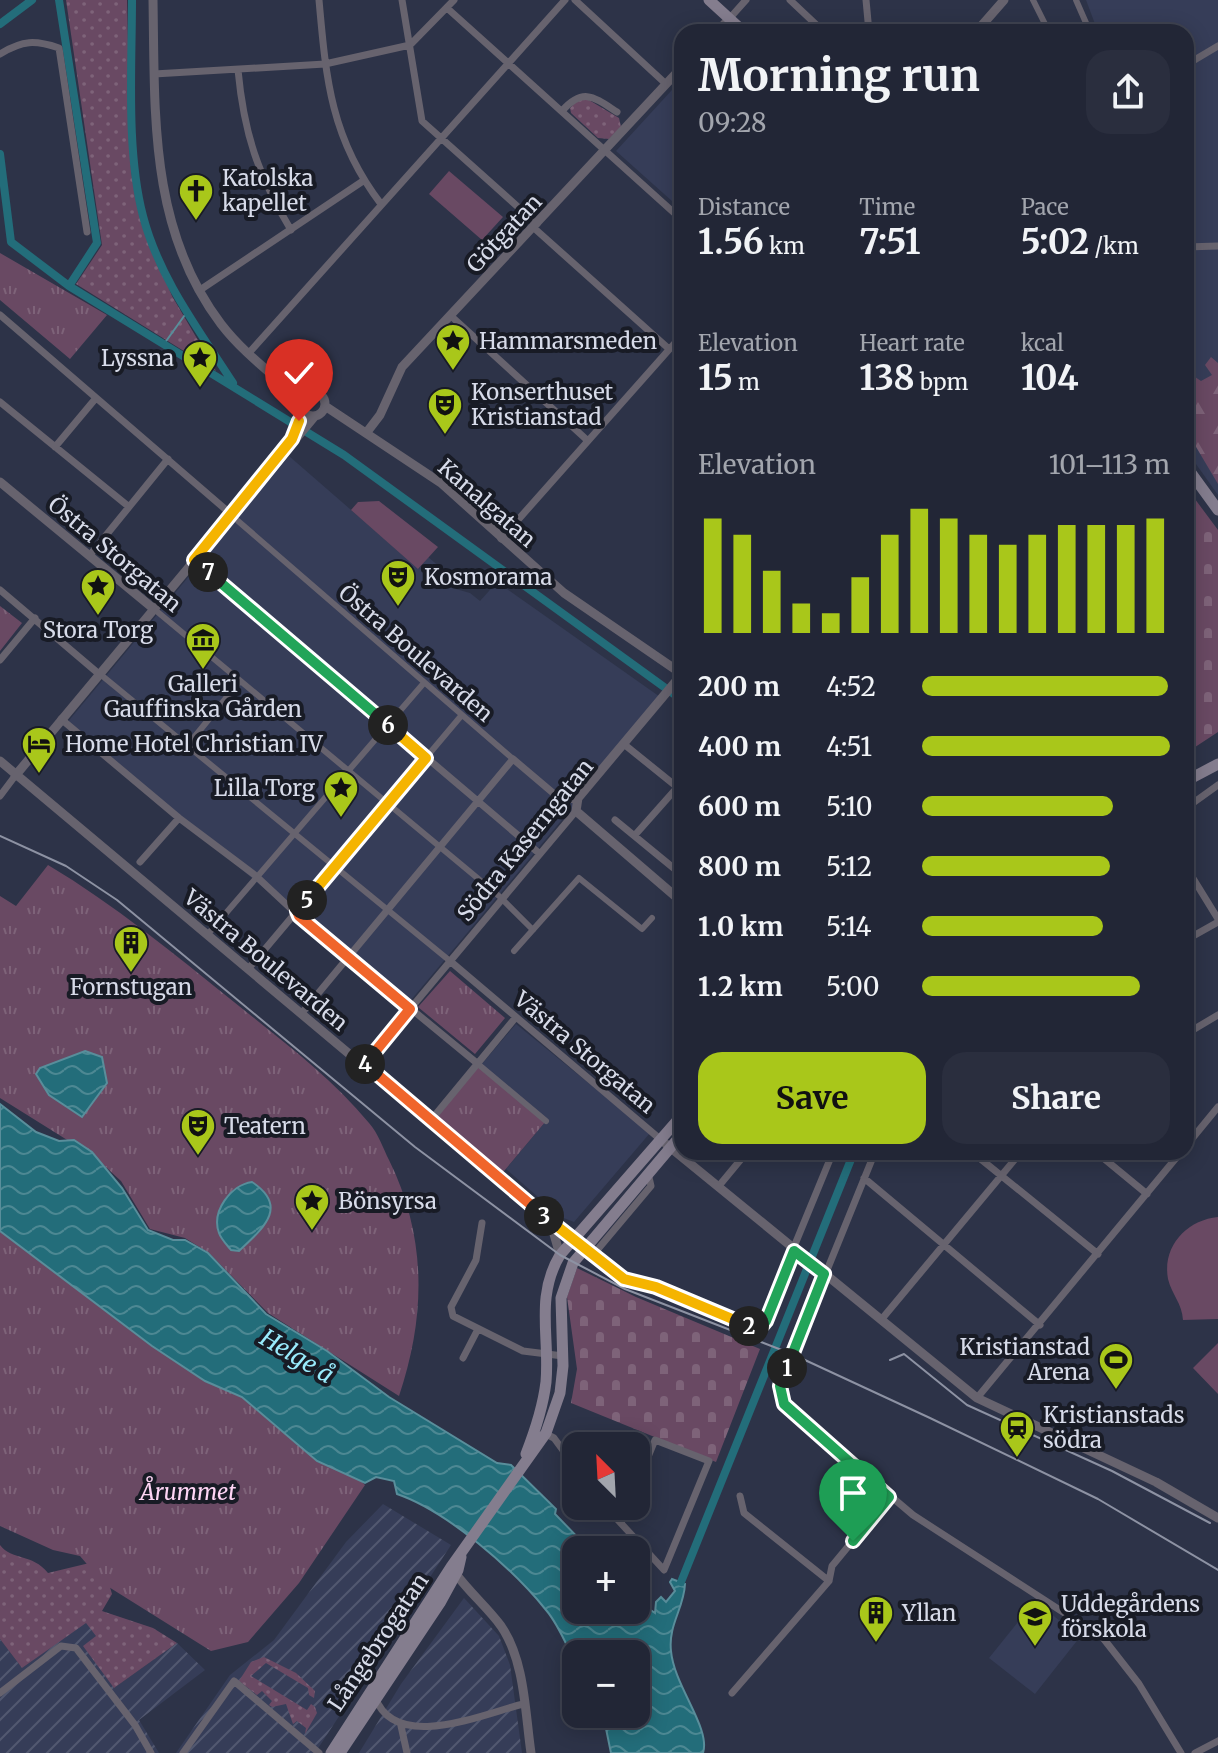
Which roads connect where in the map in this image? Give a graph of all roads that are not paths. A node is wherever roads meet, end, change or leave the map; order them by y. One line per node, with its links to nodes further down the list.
1 (153, 0): 30 (street)
2 (319, 0): 28 (street)
3 (402, 0): 23 (street)
4 (454, 0): 14 (street)
5 (565, 0): 27 (street)
6 (575, 0): 32 (street)
7 (709, 0): 15 (main road)
8 (746, 0): 15 (street)
9 (790, 0): 18 (street)
10 (866, 0): 19 (street)
11 (1004, 0): 20 (street)
12 (1033, 0): 21 (street)
13 (1076, 0): 22 (street)
14 (447, 8): 23 (street); 27 (street)
15 (729, 19): 16 (street); 17 (main road)
16 (724, 24)
17 (735, 24)
18 (816, 24)
19 (868, 24)
20 (989, 24)
21 (1045, 24)
22 (1086, 24)
23 (410, 45): 28 (street); 35 (street)
24 (1218, 46): 26 (street)
25 (0, 54): 42 (street)
26 (1194, 60)
27 (508, 62): 33 (street); 35 (street)
28 (325, 64): 29 (street); 37 (street)
29 (238, 70): 30 (street); 41 (street)
30 (154, 74): 45 (street)
31 (674, 76): 32 (street, Götgatan)
32 (666, 84): 36 (street, Götgatan)
33 (562, 111): 34 (street); 36 (street)
34 (617, 112)
35 (441, 139): 38 (street); 40 (street)
36 (605, 149): 39 (street); 40 (street, Götgatan)
37 (363, 181): 38 (street); 41 (street)
38 (381, 204): 50 (street)
39 (674, 213)
40 (536, 226): 47 (street, Götgatan); 49 (street)
41 (291, 230): 45 (street)
42 (87, 232)
43 (1218, 246): 44 (street)
44 (1194, 247)
45 (200, 290): 50 (street)
46 (0, 315): 51 (street, Östra Boulevarden)
47 (451, 316): 54 (street, Götgatan); 55 (street)
48 (674, 342): 49 (street)
49 (668, 348): 55 (street)
50 (248, 354): 53 (street)
51 (96, 398): 56 (street); 57 (street, Östra Boulevarden)
52 (0, 402): 56 (street)
53 (309, 411): 54 (street, Kanalgatan); 62 (street)
54 (367, 432): 63 (street, Kanalgatan)
55 (587, 440): 63 (street)
56 (55, 447): 60 (street)
57 (168, 459): 60 (street); 62 (street, Östra Boulevarden)
58 (1194, 477): 61 (main road)
59 (0, 482): 64 (street, Östra Storgatan)
60 (128, 506): 64 (street)
61 (1218, 510)
62 (235, 518): 65 (street); 74 (street, Östra Boulevarden)
63 (501, 539): 70 (street, Kanalgatan)
64 (90, 555): 67 (street, Östra Storgatan)
65 (194, 560): 67 (street); 77 (street)
66 (0, 590): 68 (street, Västra Storgatan)
67 (154, 609): 71 (street); 72 (street, Östra Storgatan)
68 (35, 618): 69 (street); 71 (street, Västra Storgatan)
69 (0, 660)
70 (674, 669)
71 (99, 674): 76 (street); 79 (street, Västra Storgatan)
72 (240, 681): 79 (street); 84 (street, Östra Storgatan)
73 (674, 683): 78 (street, Södra Kaserngatan)
74 (423, 684): 75 (street, Östra Boulevarden); 77 (street)
75 (461, 716): 80 (street); 81 (street, Östra Boulevarden)
76 (61, 719): 85 (street); 95 (street)
77 (388, 725): 80 (street); 84 (street)
78 (625, 745): 87 (street); 94 (street, Södra Kaserngatan)
79 (187, 746): 97 (street, Västra Storgatan)
80 (426, 758): 91 (street); 93 (street)
81 (513, 759): 91 (street); 94 (street, Östra Boulevarden)
82 (0, 761): 85 (street, Västra Boulevarden)
83 (1218, 764): 86 (main road)
84 (347, 771): 93 (street, Östra Storgatan); 97 (street)
85 (15, 776): 90 (street); 113 (street, Västra Boulevarden)
86 (1194, 777)
87 (674, 782)
88 (1218, 785): 92 (street)
89 (674, 793): 98 (street)
90 (0, 796)
91 (478, 801): 99 (street); 100 (street)
92 (1194, 802)
93 (388, 804): 99 (street, Östra Storgatan); 103 (street)
94 (576, 805): 100 (street, Södra Kaserngatan); 106 (street, Östra Boulevarden)
95 (179, 818): 101 (street); 104 (street)
96 (615, 820): 98 (street)
97 (292, 834): 103 (street, Västra Storgatan); 104 (street)
98 (635, 835): 102 (street)
99 (439, 845): 107 (street, Östra Storgatan); 108 (street)
100 (540, 854): 107 (street, Södra Kaserngatan)
101 (140, 862)
102 (674, 868)
103 (335, 869): 108 (street, Västra Storgatan); 109 (street)
104 (256, 876): 109 (street); 113 (street)
105 (1194, 880): 111 (street)
106 (673, 895)
107 (502, 899): 112 (street, Östra Storgatan); 117 (street, Södra Kaserngatan)
108 (387, 909): 116 (street); 117 (street, Västra Storgatan)
109 (297, 911): 116 (street); 118 (street)
110 (652, 918): 112 (street)
111 (1218, 921): 114 (street)
112 (533, 930): 115 (street)
113 (208, 934): 118 (street, Västra Boulevarden)
114 (1194, 935)
115 (514, 951)
116 (347, 957): 119 (street); 120 (street)
117 (450, 961): 119 (street, Södra Kaserngatan); 122 (street, Västra Storgatan)
118 (249, 968): 120 (street, Västra Boulevarden)
119 (410, 1009): 124 (street, Södra Kaserngatan); 125 (street)
120 (301, 1014): 124 (street, Västra Boulevarden)
121 (1218, 1015): 123 (street)
122 (516, 1017): 125 (street); 131 (street, Västra Storgatan)
123 (1194, 1029)
124 (364, 1064): 127 (street, Västra Boulevarden)
125 (478, 1064): 127 (street); 128 (street)
126 (1218, 1107): 130 (street)
127 (431, 1120): 147 (street, Västra Boulevarden)
128 (546, 1121)
129 (674, 1124): 131 (main road)
130 (1195, 1135)
131 (660, 1139): 133 (street, Västra Storgatan); 150 (main road)
132 (674, 1143): 133 (main road)
133 (670, 1148): 134 (street, Västra Storgatan); 150 (main road)
134 (674, 1151)
135 (685, 1160): 145 (street, Västra Storgatan)
136 (740, 1160): 145 (street)
137 (830, 1160): 151 (street)
138 (872, 1160): 144 (street)
139 (982, 1160): 143 (street)
140 (1015, 1160): 143 (street)
141 (1106, 1160): 146 (street)
142 (1175, 1160): 146 (street)
143 (1002, 1176): 149 (street); 152 (street)
144 (864, 1178): 149 (street); 154 (street)
145 (718, 1187): 151 (street, Västra Storgatan)
146 (1147, 1194): 152 (street)
147 (550, 1221): 150 (street, Västra Boulevarden); 153 (street)
148 (482, 1223): 157 (street)
149 (945, 1245): 155 (street); 156 (street)
150 (583, 1248): 151 (street); 153 (main road, Långebrogatan); 159 (main road, Långebrogatan)
151 (798, 1253): 154 (street, Västra Storgatan)
152 (1098, 1254): 156 (street)
153 (560, 1255): 158 (main road, Långebrogatan)
154 (822, 1271): 155 (street, Västra Storgatan); 166 (street)
155 (881, 1320): 161 (street, Västra Storgatan)
156 (1040, 1325): 161 (street)
157 (478, 1329): 158 (street); 160 (street)
158 (546, 1354): 159 (street); 162 (main road, Långebrogatan)
159 (563, 1356): 162 (main road, Långebrogatan)
160 (463, 1358)
161 (977, 1398): 167 (street, Västra Storgatan)
162 (540, 1432): 163 (street); 171 (main road, Långebrogatan)
163 (562, 1449)
164 (650, 1452): 170 (street)
165 (740, 1496): 173 (street)
166 (889, 1497): 173 (street); 189 (street)
167 (1218, 1518)
168 (618, 1520): 170 (street)
169 (622, 1520): 170 (street)
170 (621, 1523)
171 (463, 1553): 172 (main road, Långebrogatan); 174 (main road, Långebrogatan)
172 (456, 1574): 174 (main road, Långebrogatan); 175 (street)
173 (829, 1581): 177 (street)
174 (437, 1596): 175 (street); 178 (main road, Långebrogatan); 178 (street); 185 (main road, Långebrogatan)
175 (471, 1596): 179 (street)
176 (0, 1693): 182 (street)
177 (732, 1693)
178 (376, 1702): 180 (street); 186 (main road, Långebrogatan)
179 (523, 1704): 180 (street); 188 (street)
180 (401, 1726): 187 (street)
181 (1218, 1741): 190 (street)
182 (151, 1753)
183 (183, 1753): 184 (street)
184 (319, 1753)
185 (331, 1753)
186 (340, 1753)
187 (407, 1753)
188 (531, 1753)
189 (1181, 1753)
190 (1195, 1753)

